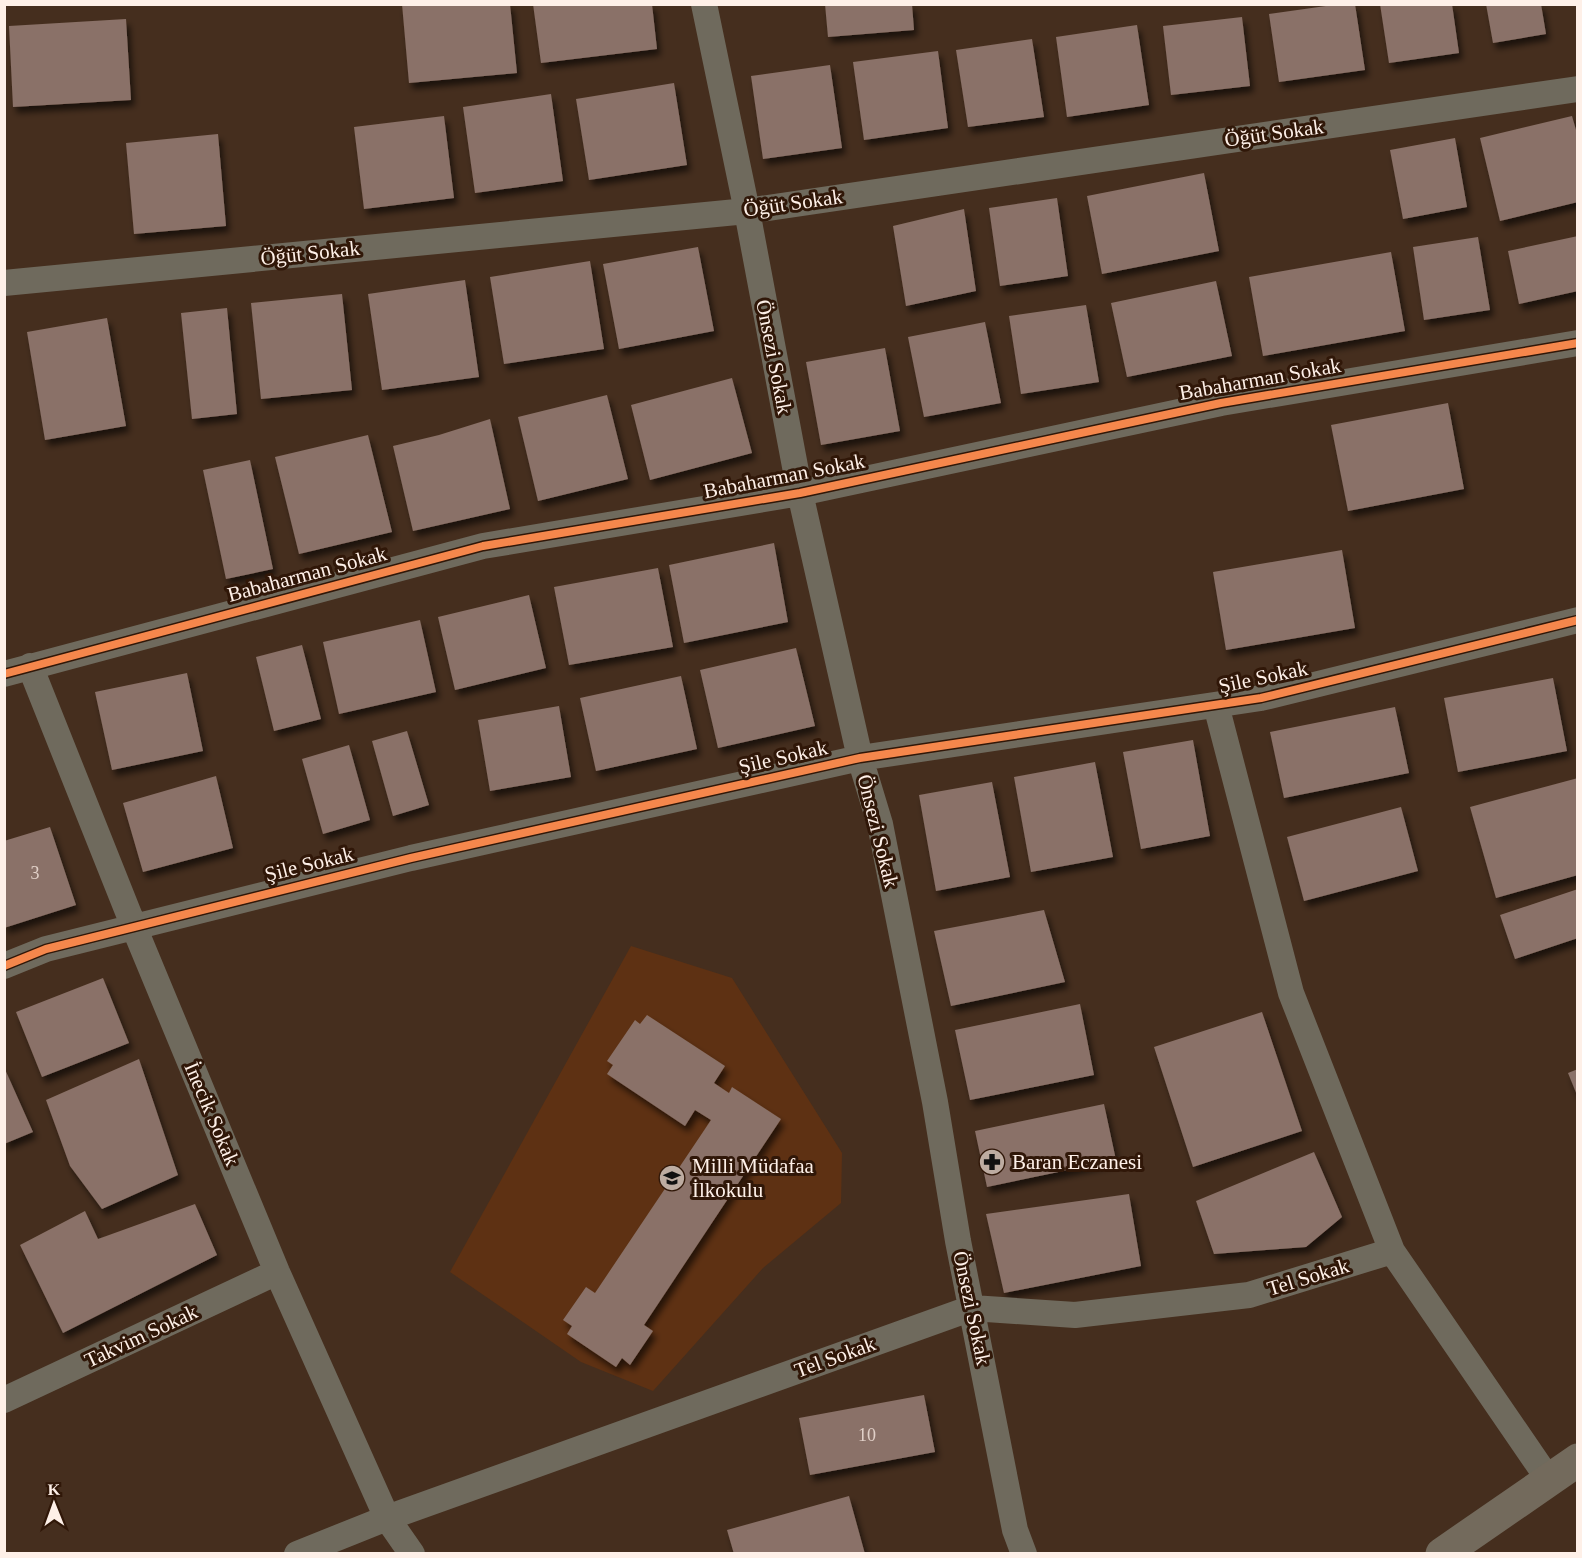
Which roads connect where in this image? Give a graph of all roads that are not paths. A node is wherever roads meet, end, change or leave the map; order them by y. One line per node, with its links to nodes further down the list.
1 (704, 4): 3 (street, Önsezi Sokak)
2 (1578, 88): 3 (street, Öğüt Sokak)
3 (747, 211): 4 (street, Öğüt Sokak); 6 (street, Önsezi Sokak)
4 (4, 283)
5 (1578, 343): 6 (street, Babaharman Sokak)
6 (800, 493): 8 (street, Babaharman Sokak); 11 (street, Önsezi Sokak)
7 (1577, 623): 10 (street, Şile Sokak)
8 (30, 666): 9 (street, Babaharman Sokak); 12 (street, İnecik Sokak)
9 (4, 674)
10 (1216, 705): 11 (street, Şile Sokak); 14 (street)
11 (860, 758): 12 (street, Şile Sokak); 16 (street, Önsezi Sokak)
12 (134, 927): 13 (street, Şile Sokak); 15 (street, İnecik Sokak)
13 (4, 966)
14 (1392, 1251): 16 (street, Tel Sokak); 19 (street)
15 (277, 1272): 17 (street, Takvim Sokak); 20 (street, İnecik Sokak)
16 (972, 1308): 20 (street, Tel Sokak); 21 (street, Önsezi Sokak)
17 (4, 1400)
18 (1578, 1460): 19 (street)
19 (1549, 1480): 24 (street)
20 (387, 1518): 22 (street, Tel Sokak); 23 (street, İnecik Sokak)
21 (1021, 1552)
22 (297, 1554)
23 (412, 1554)
24 (1442, 1554)

